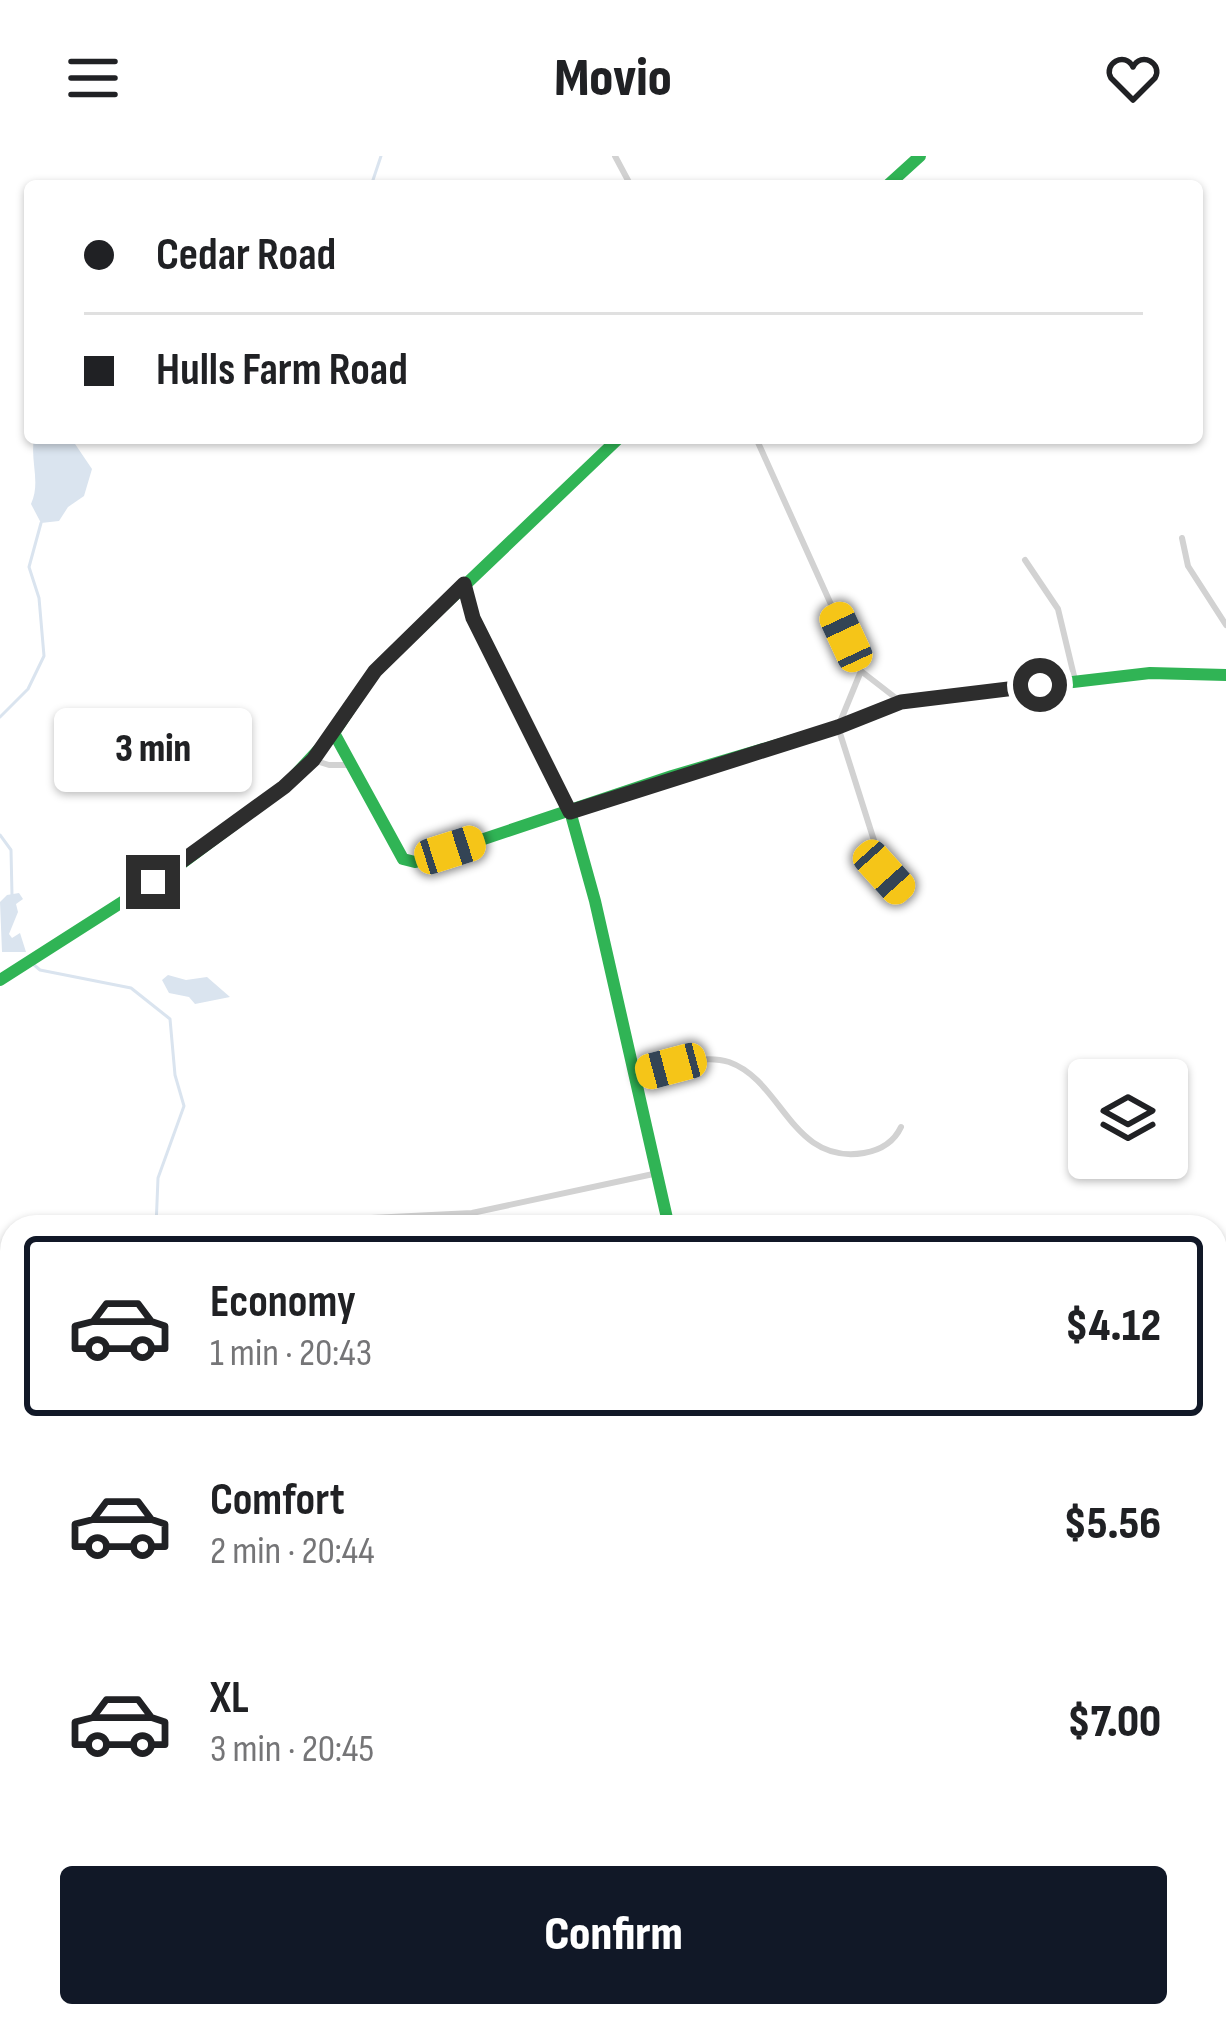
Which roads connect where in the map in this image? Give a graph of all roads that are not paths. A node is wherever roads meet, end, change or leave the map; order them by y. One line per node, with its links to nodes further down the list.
1 (920, 156): 2 (street)
2 (894, 180)
3 (613, 444): 7 (street)
4 (759, 444): 11 (street)
5 (1182, 538): 10 (street)
6 (1025, 560): 13 (street)
7 (464, 584): 8 (street); 9 (street)
8 (453, 597): 9 (street); 16 (street)
9 (473, 618): 19 (street)
10 (1226, 626)
11 (861, 671): 14 (street); 15 (street)
12 (1226, 675): 13 (street)
13 (1075, 680): 14 (street)
14 (901, 702): 15 (street)
15 (838, 727): 19 (street); 20 (street)
16 (334, 734): 17 (street); 18 (street)
17 (313, 760): 18 (street); 21 (street)
18 (352, 765): 19 (street)
19 (570, 812): 22 (street)
20 (906, 897)
21 (0, 980)
22 (636, 1076): 23 (street); 24 (street)
23 (901, 1127)
24 (658, 1173): 25 (street); 26 (street)
25 (446, 1215)
26 (667, 1215)

